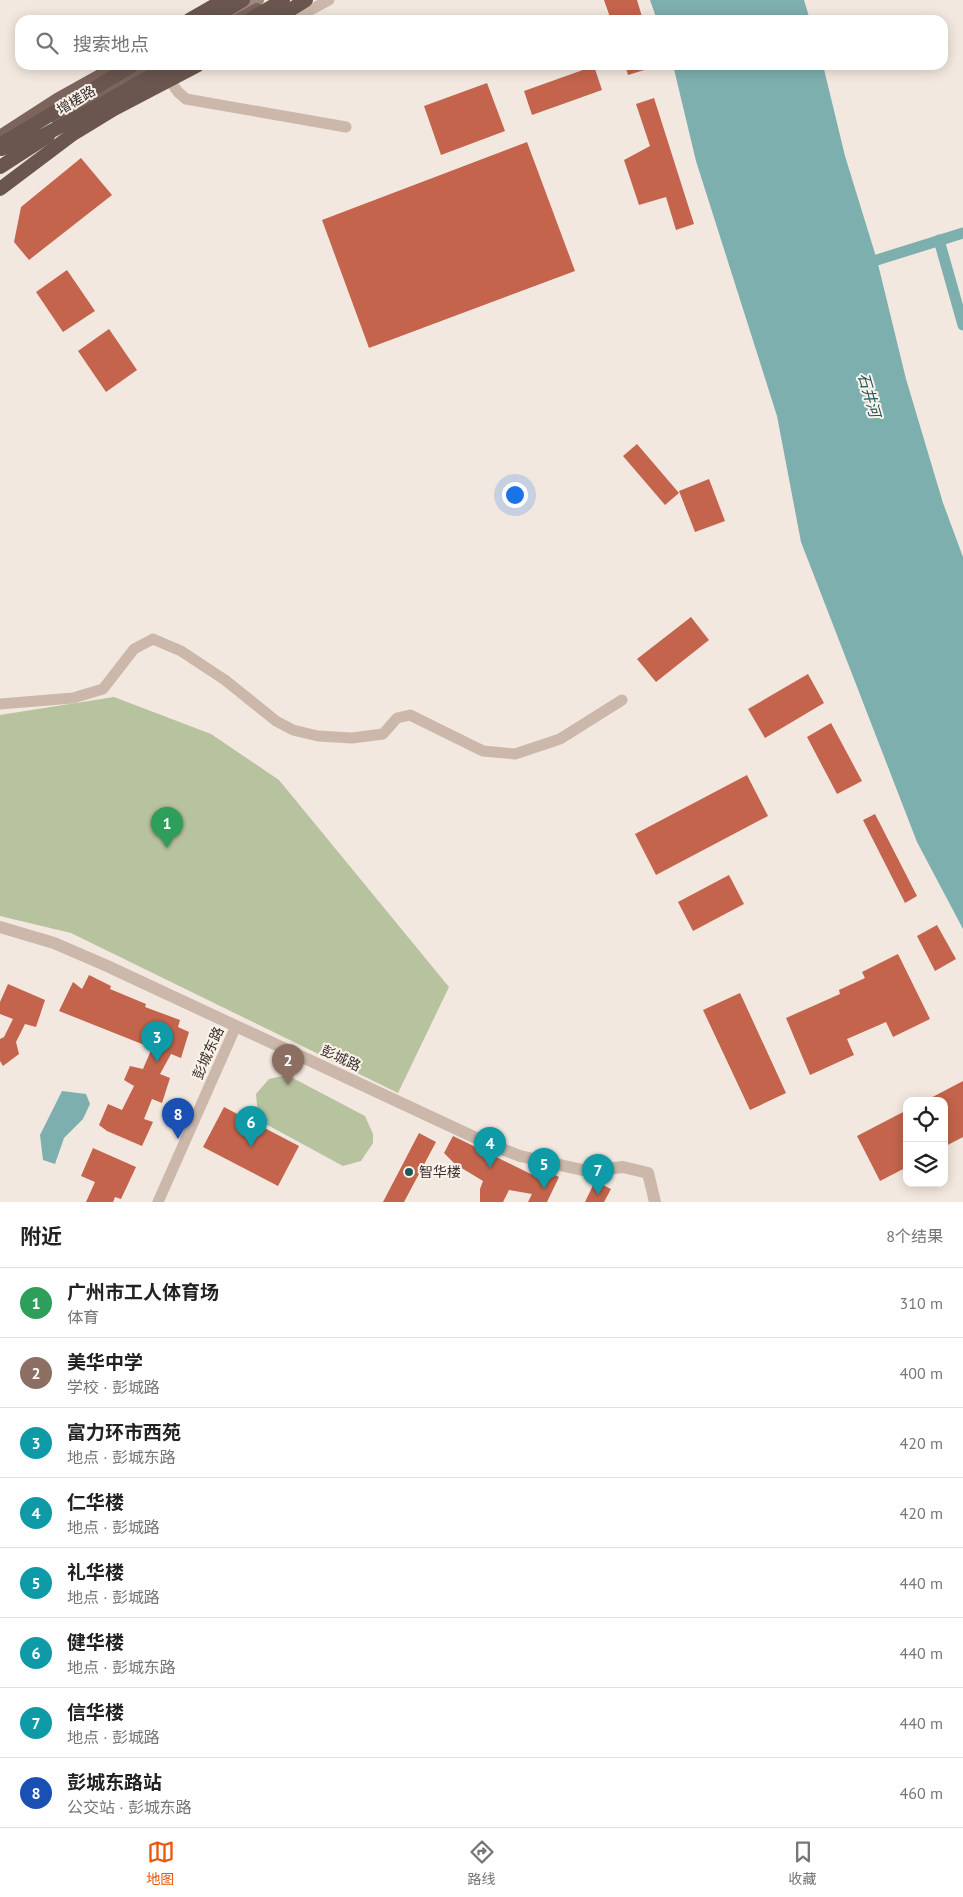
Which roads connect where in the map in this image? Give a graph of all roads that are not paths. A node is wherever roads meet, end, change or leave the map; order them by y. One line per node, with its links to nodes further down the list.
1 (224, 0): 10 (highway)
2 (237, 0): 11 (main road)
3 (243, 0): 12 (highway)
4 (258, 0): 13 (main road)
5 (284, 0): 14 (highway)
6 (293, 0): 9 (main road)
7 (306, 0): 9 (highway, bridge)
8 (329, 0): 15 (street)
9 (275, 13)
10 (198, 15)
11 (210, 15)
12 (218, 15)
13 (232, 15)
14 (258, 15)
15 (301, 15)
16 (108, 70): 25 (main road)
17 (109, 70): 30 (highway)
18 (125, 70): 32 (highway, 增槎路, bridge)
19 (135, 70): 26 (main road)
20 (160, 70): 34 (main road)
21 (161, 70): 27 (highway, 增槎路)
22 (161, 70): 36 (main road)
23 (167, 70): 29 (street)
24 (188, 70): 37 (highway, bridge)
25 (63, 96): 26 (street); 28 (main road)
26 (70, 107): 33 (main road)
27 (84, 114): 33 (highway, bridge); 35 (highway, 增槎路, bridge)
28 (22, 121): 30 (main road); 31 (main road)
29 (346, 127)
30 (0, 135)
31 (0, 140)
32 (0, 145)
33 (0, 150)
34 (0, 162)
35 (0, 167)
36 (0, 173)
37 (0, 189)
38 (622, 700): 39 (street)
39 (0, 704)
40 (0, 927): 41 (street, 彭城路)
41 (236, 1026): 42 (street, 彭城东路); 43 (street, 彭城路)
42 (158, 1202)
43 (655, 1202)

